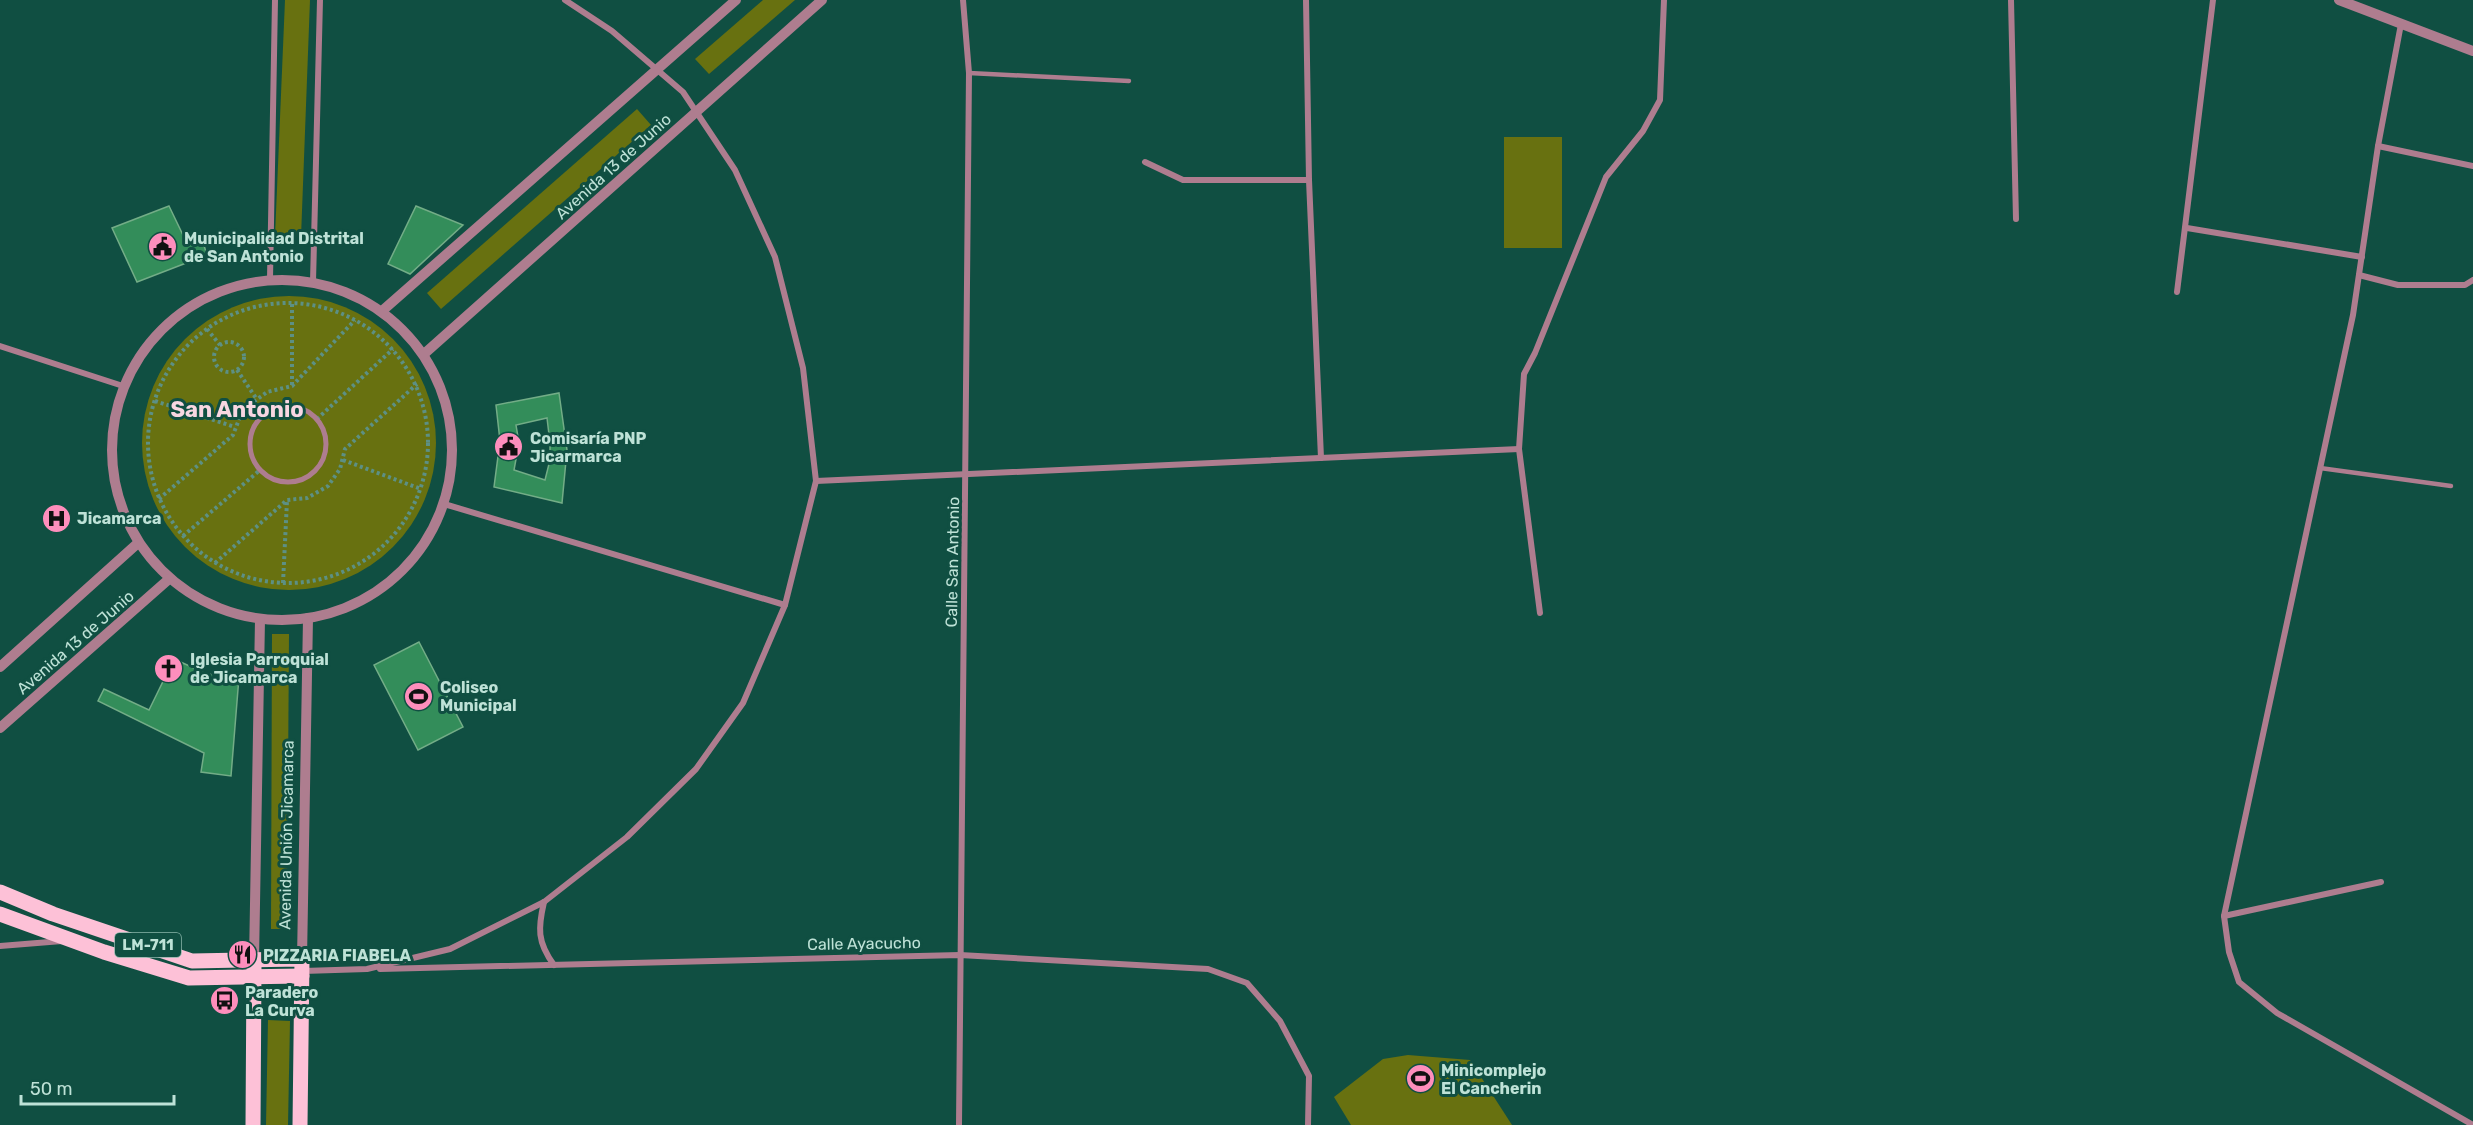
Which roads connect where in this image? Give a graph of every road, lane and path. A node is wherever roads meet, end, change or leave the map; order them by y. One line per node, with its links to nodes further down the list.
1 (275, 0): 26 (street)
2 (320, 0): 28 (street)
3 (565, 0): 14 (street)
4 (736, 0): 14 (street)
5 (822, 0): 17 (street, Avenida 13 de Junio)
6 (963, 0): 15 (street, Calle San Antonio)
7 (1306, 0): 21 (street)
8 (1664, 0): 46 (street)
9 (2011, 0): 22 (street)
10 (2213, 0): 23 (street)
11 (2339, 0): 12 (street)
12 (2401, 24): 13 (street); 18 (street)
13 (2473, 51)
14 (657, 70): 17 (street); 31 (street)
15 (969, 73): 16 (lane); 51 (street, Calle San Antonio)
16 (1129, 81)
17 (696, 112): 37 (street, Avenida 13 de Junio); 52 (street)
18 (2378, 146): 20 (street); 24 (street)
19 (1146, 162): 21 (street)
20 (2473, 166)
21 (1309, 180): 47 (street)
22 (2016, 219)
23 (2187, 228): 24 (street); 29 (street)
24 (2362, 257): 25 (street)
25 (2359, 275): 27 (street); 49 (street)
26 (270, 279): 28 (street); 40 (street)
27 (2473, 279)
28 (313, 282): 31 (street)
29 (2177, 292)
30 (292, 303): 32 (path); 33 (path); 41 (path)
31 (382, 311): 37 (street)
32 (355, 320): 36 (path); 41 (path)
33 (207, 329): 34 (path); 43 (path)
34 (220, 345): 38 (path); 38 (path)
35 (0, 346): 40 (street)
36 (393, 349): 39 (path); 44 (path)
37 (424, 354): 57 (street)
38 (237, 370): 42 (path)
39 (417, 384): 48 (path); 54 (path)
40 (123, 386): 59 (street)
41 (292, 386): 42 (path)
42 (256, 398): 45 (path)
43 (155, 401): 45 (path); 55 (path)
44 (317, 419): 50 (street); 50 (street)
45 (235, 427): 55 (path)
46 (1519, 449): 47 (street); 64 (street)
47 (1321, 458): 51 (street)
48 (344, 460): 54 (path); 56 (path)
49 (2320, 468): 53 (lane); 73 (street)
50 (260, 470): 58 (path)
51 (967, 474): 52 (street); 76 (street, Calle San Antonio)
52 (816, 481): 63 (street)
53 (2451, 486)
54 (421, 489): 62 (path)
55 (159, 499): 58 (path)
56 (287, 500): 60 (path); 62 (path)
57 (444, 504): 63 (street); 65 (street)
58 (183, 536): 60 (path)
59 (138, 543): 61 (street); 67 (street, Avenida 13 de Junio)
60 (215, 563): 62 (path)
61 (169, 579): 66 (street); 68 (street, Avenida 13 de Junio)
62 (283, 583)
63 (785, 606): 71 (street)
64 (1540, 613)
65 (308, 618): 66 (street); 79 (street, Avenida Unión Jicamarca)
66 (260, 619): 77 (street, Avenida Unión Jicamarca)
67 (0, 667)
68 (0, 728)
69 (2381, 882): 73 (street)
70 (0, 892): 77 (main road, LM-711)
71 (544, 902): 78 (street); 80 (street)
72 (0, 915): 74 (main road, LM-711)
73 (2224, 916): 86 (street)
74 (72, 941): 75 (street); 81 (main road, LM-711)
75 (0, 946)
76 (960, 955): 78 (street, Calle Ayacucho); 84 (street, Calle San Antonio); 85 (street, Calle Ayacucho)
77 (254, 961): 79 (main road, LM-711); 81 (main road, Avenida Unión Jicamarca)
78 (554, 965): 80 (street, Calle Ayacucho)
79 (302, 969): 80 (street); 81 (main road, LM-711); 83 (main road, Avenida Unión Jicamarca)
80 (367, 969)
81 (254, 977): 82 (main road, Avenida Unión Jicamarca)
82 (254, 1125)
83 (300, 1125)
84 (959, 1125)
85 (1308, 1125)
86 (2473, 1125)

